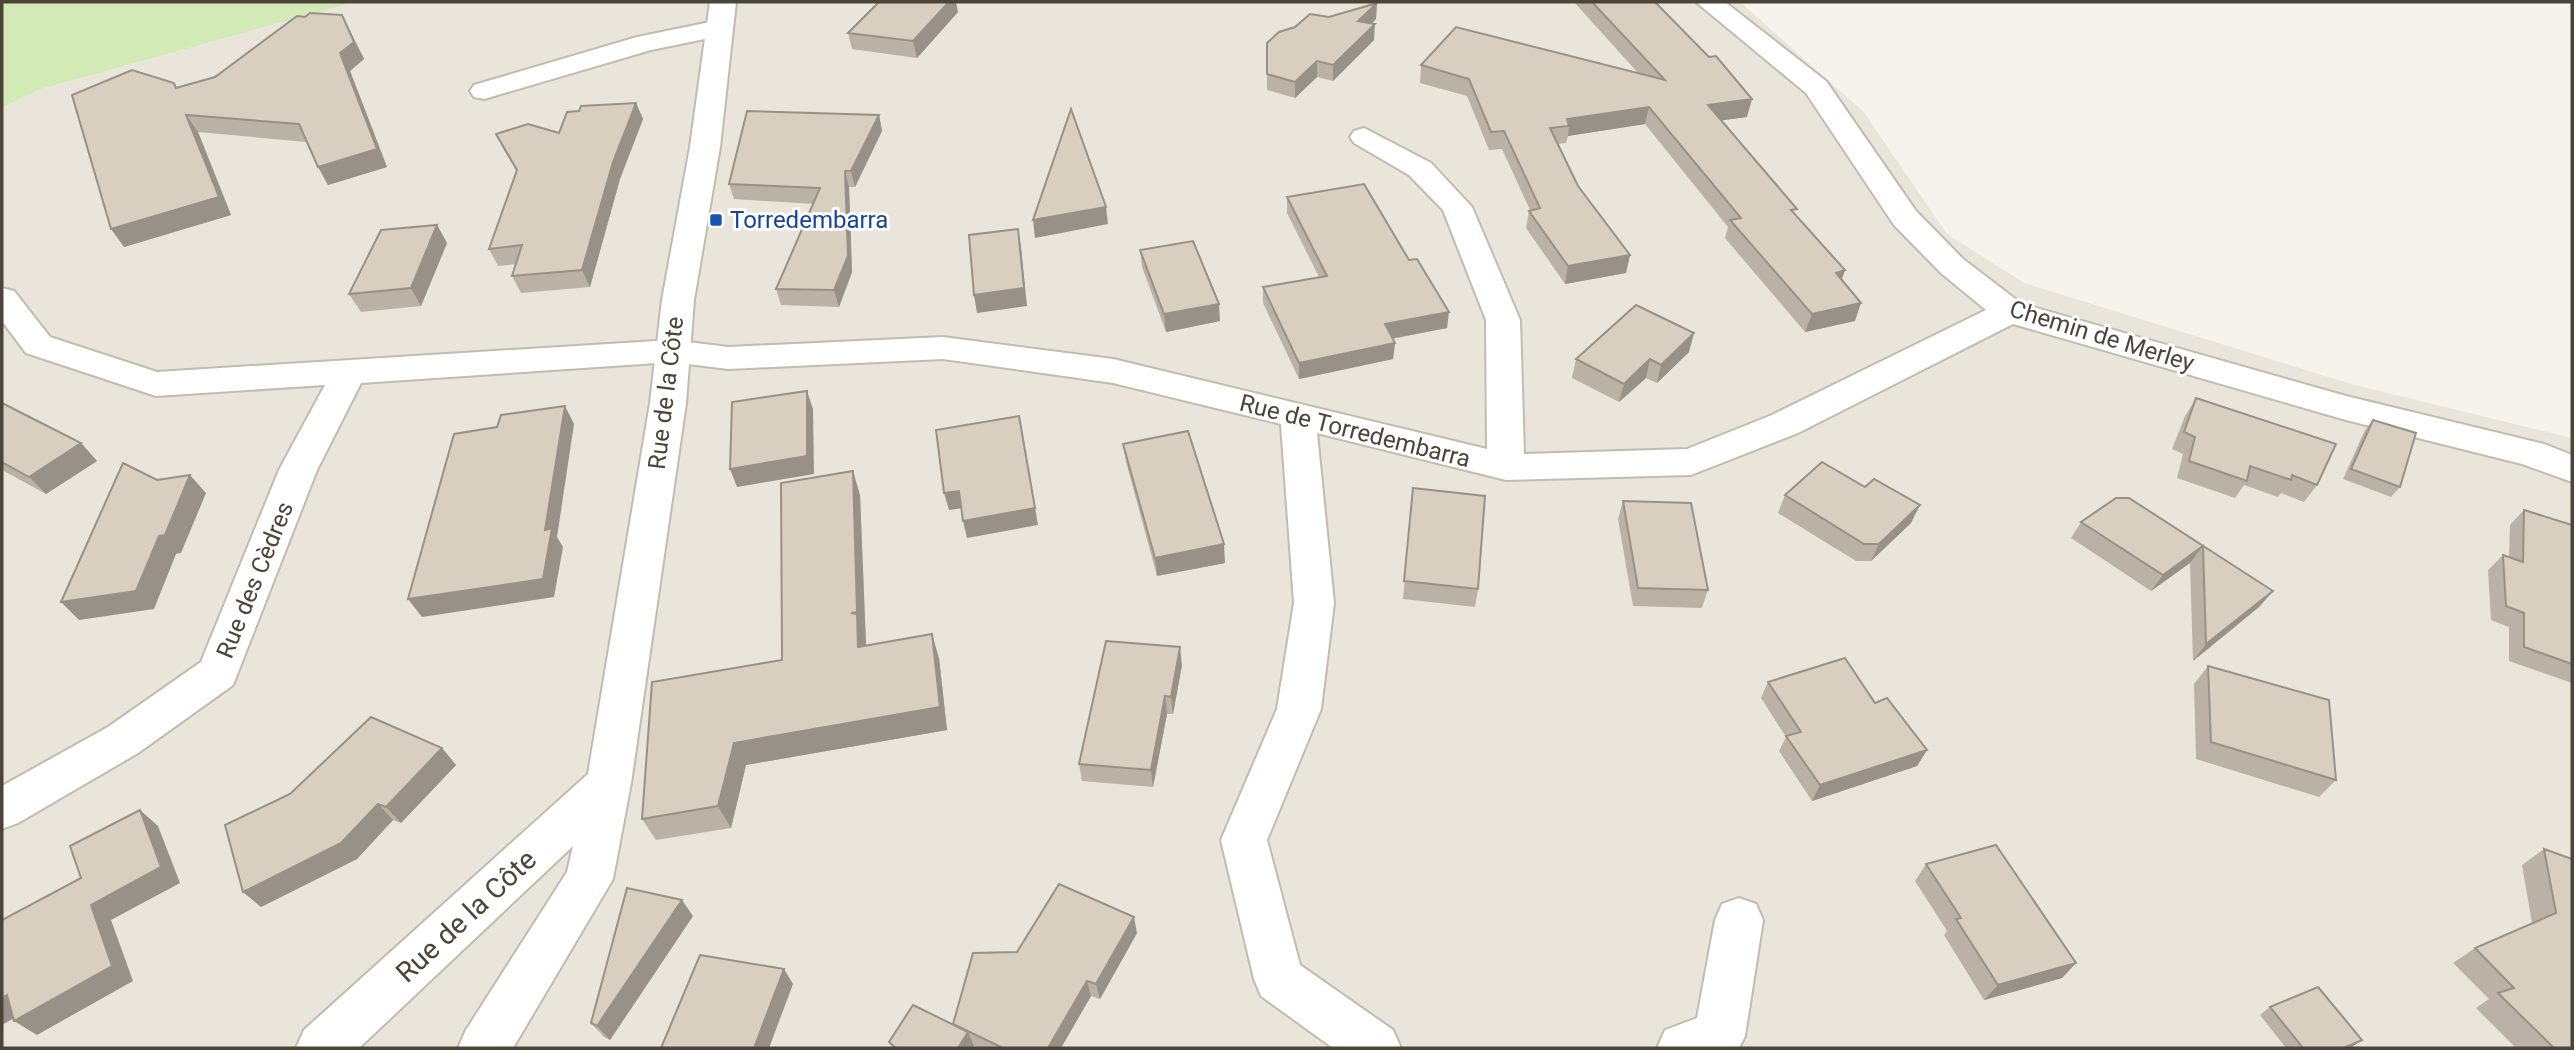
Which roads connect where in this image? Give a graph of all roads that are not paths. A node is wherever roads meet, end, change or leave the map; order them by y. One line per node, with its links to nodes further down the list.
1 (1709, 2): 6 (street, Chemin de Merley)
2 (721, 15): 3 (street); 7 (street, Rue de la Côte)
3 (484, 90)
4 (1364, 137): 10 (street)
5 (2, 298): 8 (street)
6 (2010, 312): 10 (street, Rue de Torredembarra); 11 (street, Chemin de Merley)
7 (673, 352): 8 (street); 9 (street, Rue de Torredembarra); 12 (street, Rue de la Côte)
8 (349, 372): 13 (street, Rue des Cèdres)
9 (1298, 418): 10 (street, Rue de Torredembarra); 17 (street)
10 (1506, 467)
11 (2572, 468)
12 (609, 783): 15 (street, Rue de la Côte); 16 (street, Rue de la Côte)
13 (2, 809)
14 (1739, 920): 18 (street)
15 (322, 1048)
16 (484, 1048)
17 (1375, 1048)
18 (1684, 1048)

